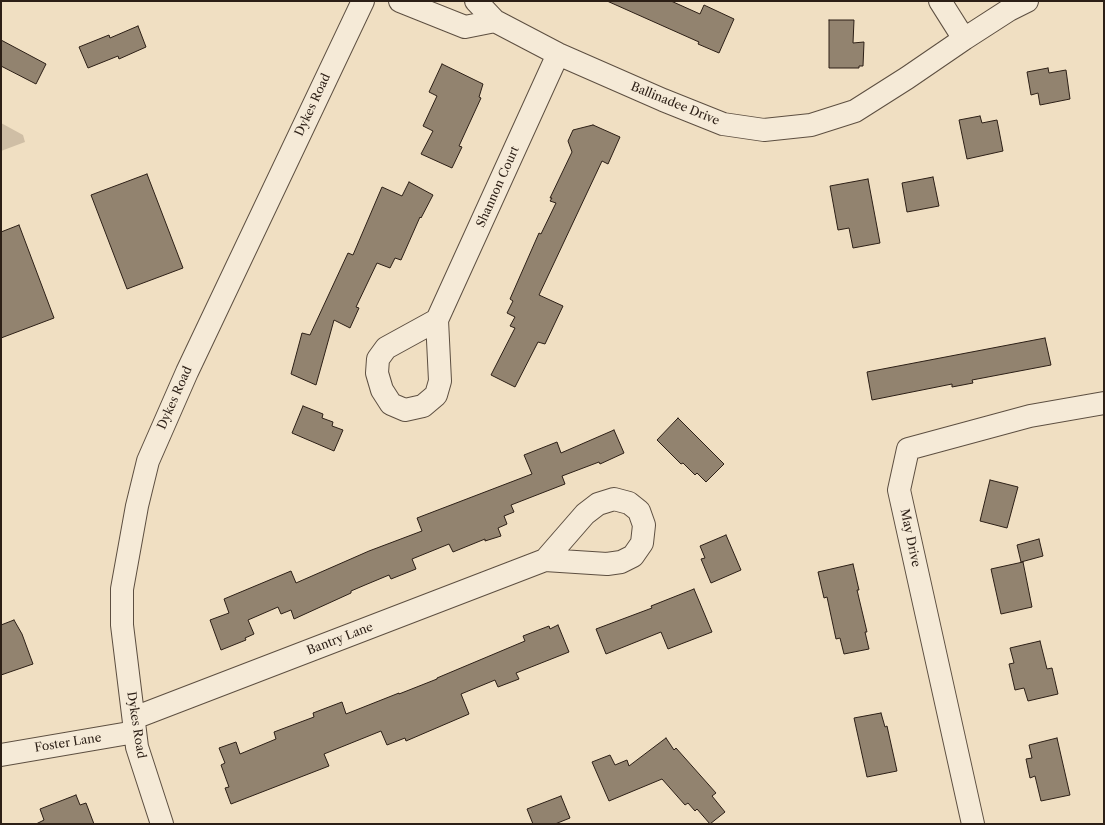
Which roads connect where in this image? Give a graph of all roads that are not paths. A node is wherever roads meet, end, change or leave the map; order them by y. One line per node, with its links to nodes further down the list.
1 (363, 1): 12 (street, Dykes Road)
2 (400, 1): 6 (street)
3 (476, 1): 6 (street, Ballinadee Drive)
4 (940, 1): 7 (street)
5 (1027, 1): 7 (street, Ballinadee Drive)
6 (496, 21): 8 (street, Ballinadee Drive)
7 (964, 39): 8 (street, Ballinadee Drive)
8 (558, 54): 9 (street, Shannon Court)
9 (437, 320)
10 (1104, 403): 15 (street, May Drive)
11 (545, 560): 12 (street, Bantry Lane)
12 (135, 725): 13 (street, Foster Lane); 14 (street, Dykes Road)
13 (1, 755)
14 (162, 824)
15 (973, 824)

